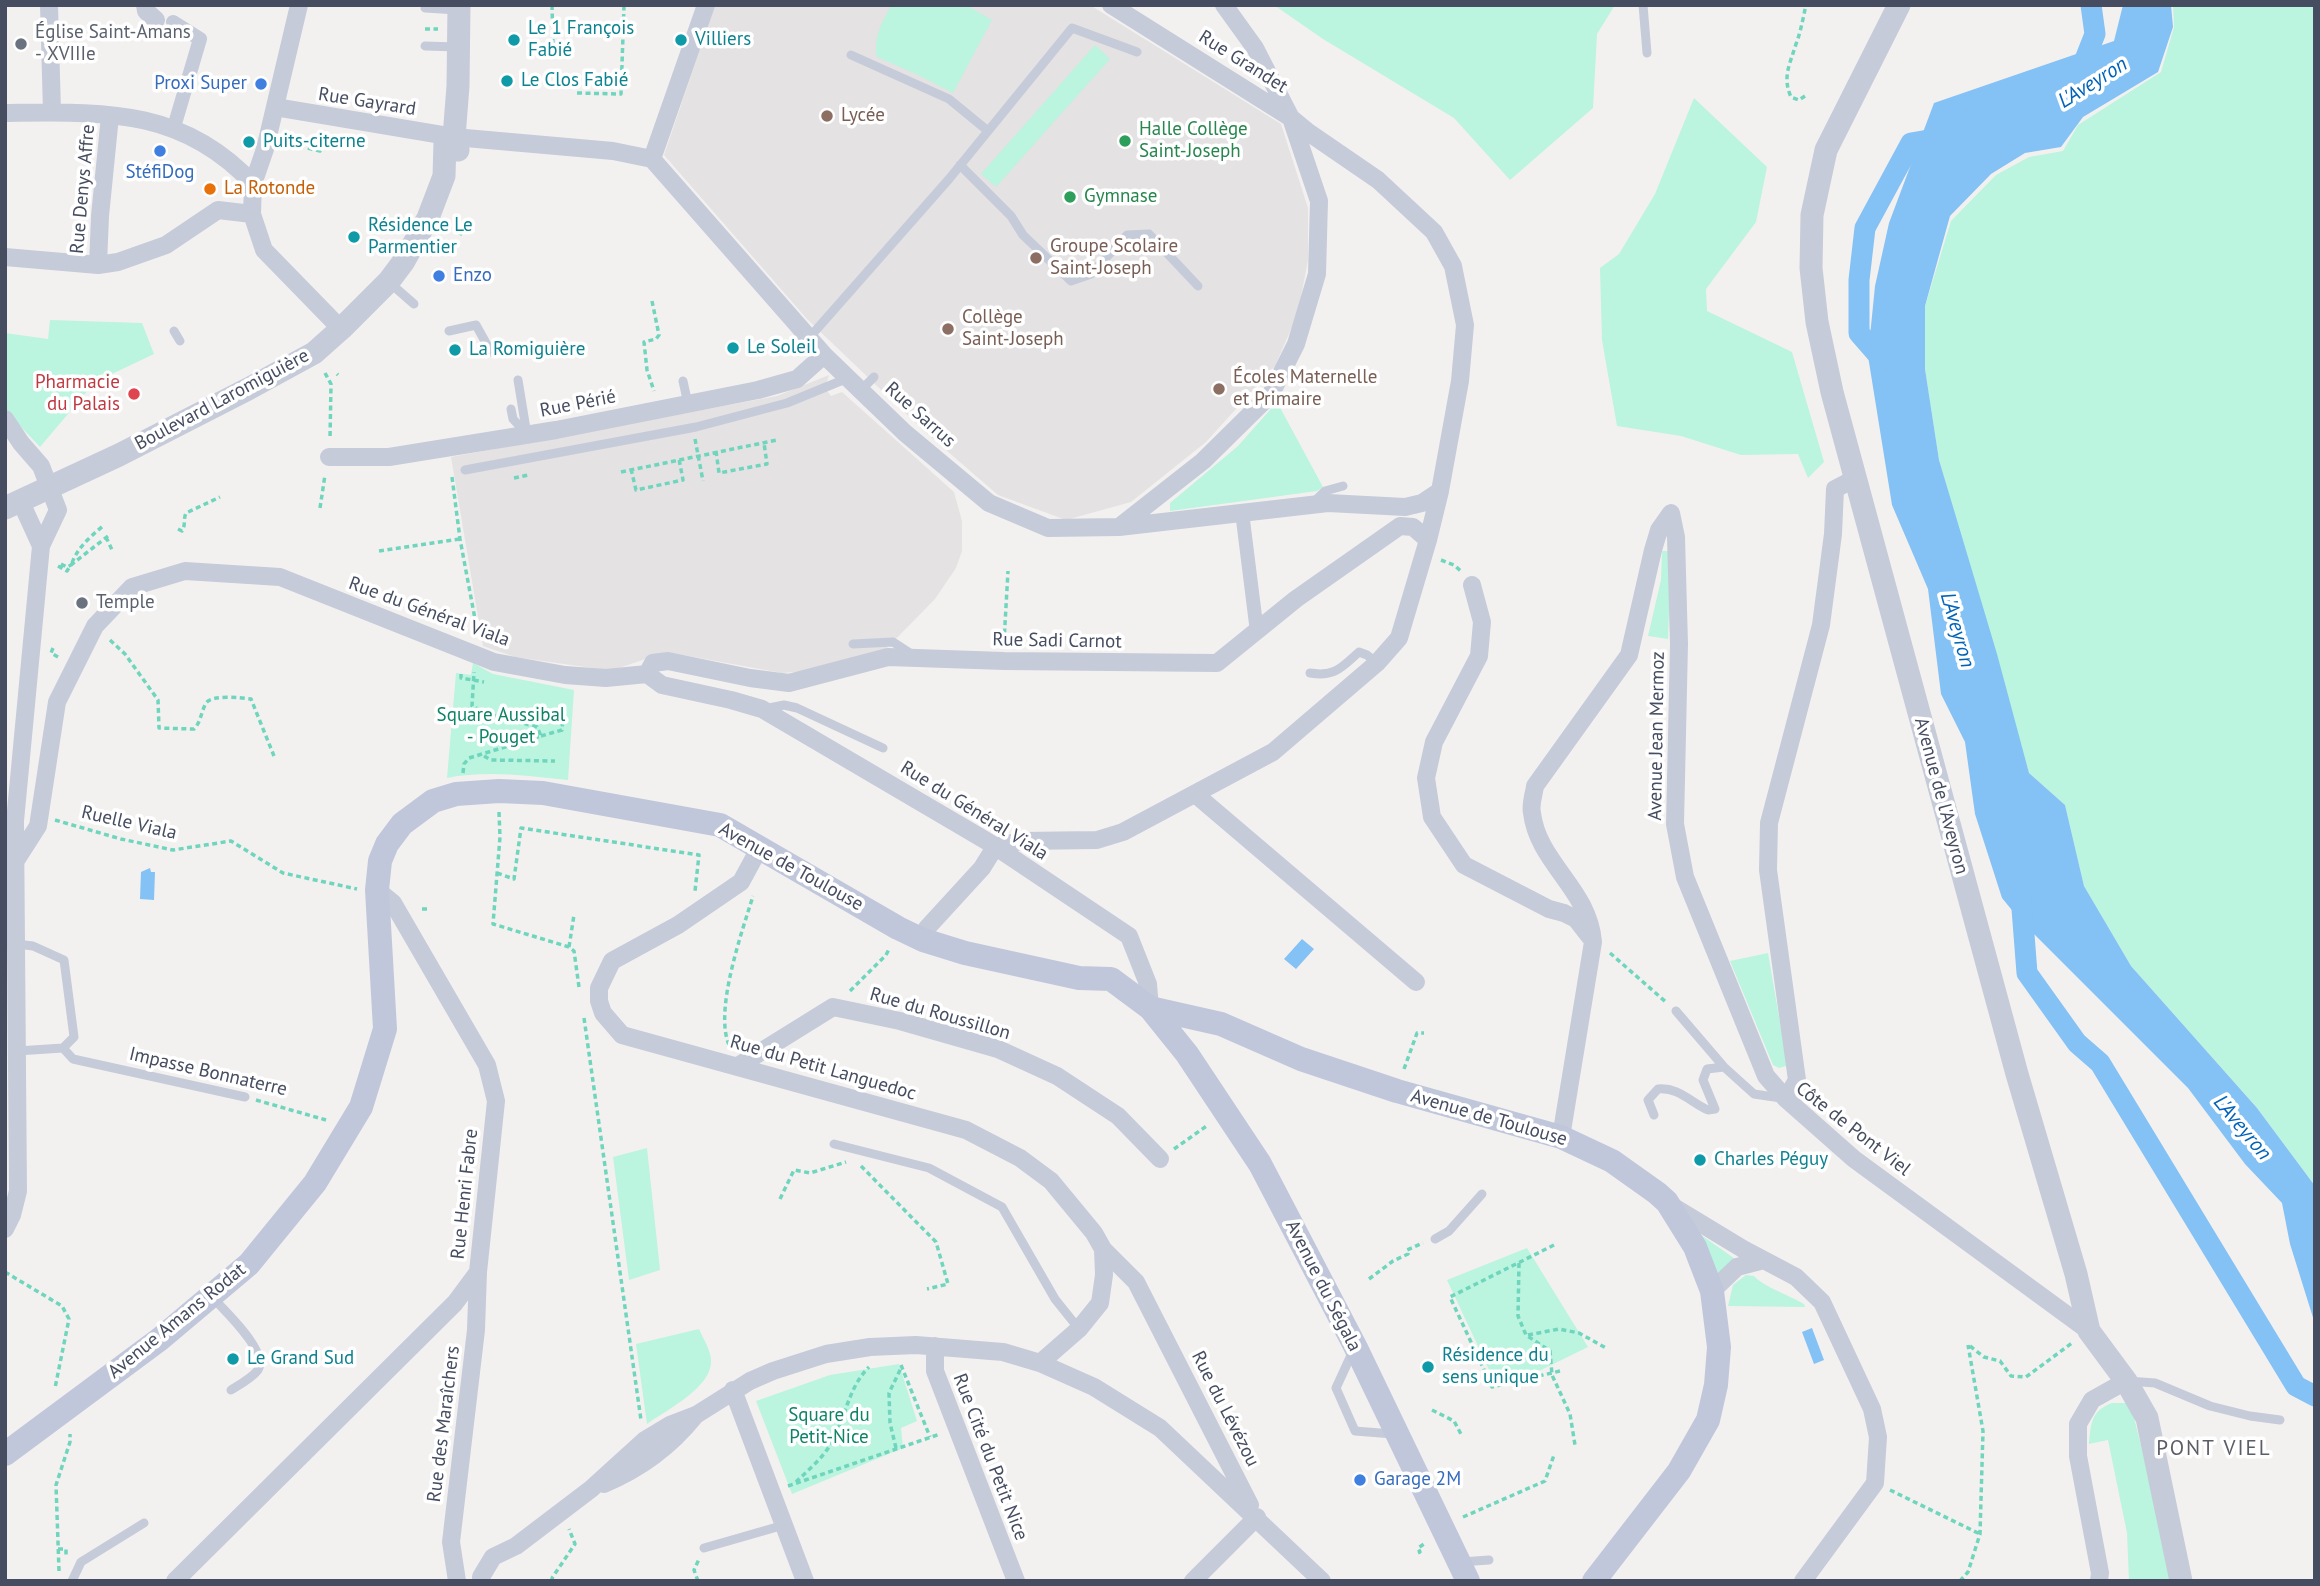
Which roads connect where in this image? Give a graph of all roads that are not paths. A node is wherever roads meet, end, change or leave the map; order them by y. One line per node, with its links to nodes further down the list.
1 (49, 5): 18 (street)
2 (299, 5): 17 (street)
3 (706, 5): 25 (street)
4 (1111, 5): 16 (street, Rue Grandet)
5 (1224, 5): 16 (street, Rue Grandet)
6 (1643, 5): 14 (lane)
7 (1899, 5): 52 (street, Avenue de l'Aveyron)
8 (425, 8): 9 (lane)
9 (459, 8): 12 (street)
10 (158, 16): 22 (street)
11 (425, 46): 12 (lane)
12 (458, 47): 24 (street)
13 (1137, 52): 23 (lane)
14 (1647, 53)
15 (851, 55): 23 (lane)
16 (1272, 95): 21 (street, Rue Grandet)
17 (275, 107): 24 (street, Rue Gayrard); 27 (street)
18 (52, 112): 19 (street); 20 (street)
19 (5, 113)
20 (110, 116): 22 (street); 30 (street, Rue Denys Affre)
21 (1291, 118): 55 (street); 62 (street, Rue Grandet)
22 (174, 127): 27 (street)
23 (988, 131): 26 (lane)
24 (454, 137): 25 (street); 31 (street, Boulevard Laromiguière)
25 (652, 159): 37 (street, Rue Sarrus)
26 (960, 165): 32 (lane); 37 (lane)
27 (253, 184): 28 (street)
28 (252, 214): 30 (street); 34 (street)
29 (5, 257): 30 (street)
30 (98, 265)
31 (389, 282): 33 (lane); 34 (street, Boulevard Laromiguière)
32 (1198, 286)
33 (414, 304)
34 (341, 329): 51 (street, Boulevard Laromiguière)
35 (174, 331): 38 (lane)
36 (449, 331): 39 (lane)
37 (809, 338): 40 (street, Rue Sarrus)
38 (180, 341)
39 (491, 352)
40 (824, 355): 44 (street, Rue Sarrus); 45 (street, Rue Périé)
41 (874, 377): 44 (lane)
42 (518, 380): 48 (lane)
43 (683, 381): 45 (lane)
44 (854, 384): 50 (lane); 62 (street, Rue Sarrus)
45 (688, 404): 48 (street, Rue Périé)
46 (511, 409): 48 (lane)
47 (5, 419): 53 (street)
48 (527, 435): 49 (street, Rue Périé)
49 (327, 463)
50 (465, 470)
51 (75, 474): 53 (street, Boulevard Laromiguière); 59 (street)
52 (1856, 478): 92 (street); 107 (street, Avenue de l'Aveyron)
53 (48, 486): 56 (street, Boulevard Laromiguière); 59 (street)
54 (1343, 486): 57 (lane)
55 (1440, 491): 58 (street, Rue Sarrus); 63 (street)
56 (13, 504): 64 (street)
57 (1312, 504): 58 (street, Rue Sarrus); 60 (street, Rue Sarrus)
58 (1389, 506): 61 (street)
59 (58, 510): 64 (street)
60 (1241, 512): 62 (street, Rue Sarrus); 66 (street)
61 (1400, 526): 63 (street); 66 (street, Rue Sadi Carnot)
62 (1119, 527)
63 (1426, 545): 69 (street)
64 (41, 546): 78 (street)
65 (1472, 585): 82 (street)
66 (1257, 632): 68 (street, Rue Sadi Carnot)
67 (853, 644): 68 (lane)
68 (917, 658): 71 (street, Rue Sadi Carnot)
69 (1377, 663): 70 (lane); 74 (street)
70 (1310, 673)
71 (647, 674): 72 (street, Rue du Général Viala); 78 (street, Rue du Général Viala)
72 (762, 709): 73 (lane); 77 (street, Rue du Général Viala)
73 (883, 748)
74 (1195, 794): 77 (street); 83 (street)
75 (414, 813): 76 (main road, Avenue de Toulouse); 79 (main road, Avenue Amans Rodat)
76 (760, 847): 80 (main road, Avenue de Toulouse); 89 (street, Rue du Petit Languedoc)
77 (995, 847): 80 (street); 84 (street, Rue du Général Viala)
78 (15, 862): 81 (street)
79 (366, 890): 103 (street, Rue Henri Fabre); 105 (main road, Avenue Amans Rodat)
80 (923, 940): 84 (main road, Avenue de Toulouse)
81 (16, 944): 85 (street); 88 (lane)
82 (1600, 946): 92 (street, Avenue Jean Mermoz); 94 (street, Avenue Jean Mermoz)
83 (1416, 982)
84 (1142, 1004): 94 (main road, Avenue de Toulouse); 109 (main road, Avenue du Ségala)
85 (11, 1005): 87 (street)
86 (1676, 1011): 90 (lane, Côte de Pont Viel)
87 (17, 1045): 88 (lane); 99 (street)
88 (63, 1048): 91 (lane, Impasse Bonnaterre)
89 (738, 1066): 96 (street, Rue du Roussillon); 101 (street, Rue du Petit Languedoc)
90 (1724, 1067): 92 (lane, Côte de Pont Viel); 93 (lane)
91 (245, 1097)
92 (1786, 1098): 107 (street, Côte de Pont Viel)
93 (1654, 1115)
94 (1561, 1137): 98 (main road, Avenue de Toulouse)
95 (834, 1144): 106 (lane)
96 (1160, 1158)
97 (1482, 1194): 100 (lane)
98 (1667, 1202): 102 (street); 104 (main road, Avenue de Toulouse)
99 (5, 1229)
100 (1435, 1238)
101 (1103, 1249): 106 (street); 119 (street, Rue du Lévézou)
102 (1763, 1260): 104 (street); 134 (street)
103 (478, 1272): 127 (street, Rue Henri Fabre); 128 (street, Rue des Maraîchers)
104 (1712, 1291): 133 (main road, Avenue de Toulouse)
105 (211, 1296): 112 (lane); 117 (main road, Avenue Amans Rodat)
106 (1079, 1329): 110 (street)
107 (2089, 1331): 111 (street, Avenue de l'Aveyron)
108 (935, 1346): 110 (street); 113 (street); 130 (street, Rue Cité du Petit Nice)
109 (1355, 1346): 116 (main road, Avenue du Ségala); 116 (lane)
110 (1040, 1363): 119 (street)
111 (2126, 1381): 115 (lane); 135 (street); 136 (street, Avenue de l'Aveyron)
112 (231, 1390)
113 (733, 1390): 114 (street); 121 (street)
114 (696, 1415): 118 (street); 118 (street)
115 (2280, 1420)
116 (1399, 1435): 124 (main road, Avenue du Ségala)
117 (5, 1454)
118 (591, 1489): 125 (street)
119 (1257, 1517): 131 (street); 132 (street)
120 (144, 1523): 126 (lane)
121 (784, 1525): 122 (lane); 129 (street)
122 (704, 1548)
123 (1489, 1560): 124 (lane)
124 (1463, 1571)
125 (478, 1579)
126 (72, 1581)
127 (175, 1581)
128 (457, 1581)
129 (805, 1581)
130 (1016, 1581)
131 (1193, 1581)
132 (1322, 1581)
133 (1594, 1581)
134 (1803, 1581)
135 (2099, 1581)
136 (2181, 1581)

